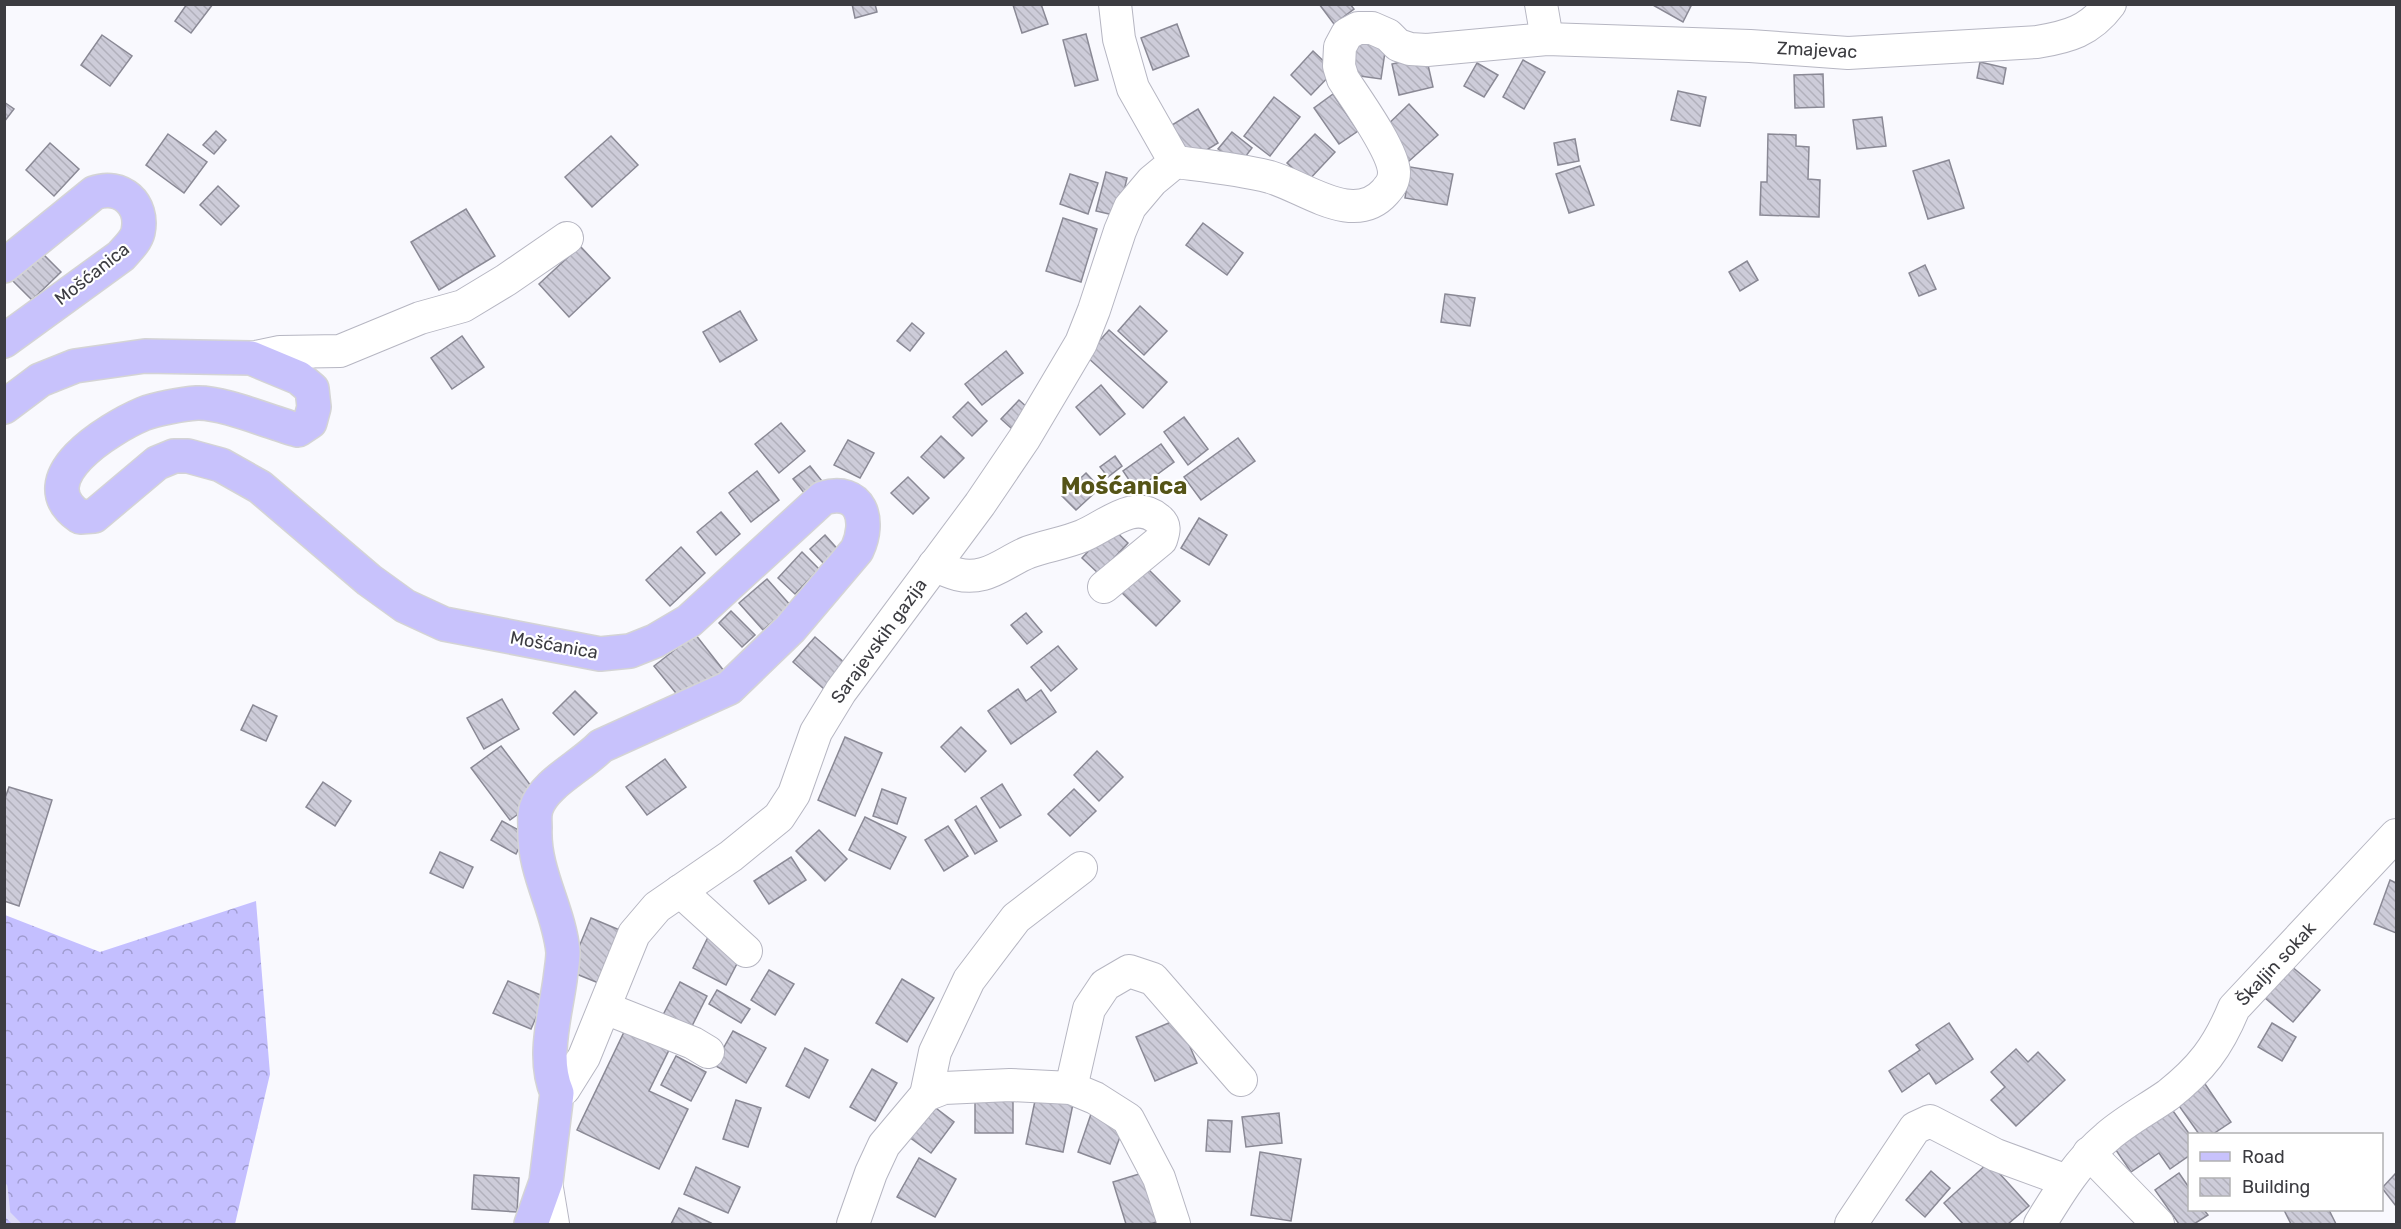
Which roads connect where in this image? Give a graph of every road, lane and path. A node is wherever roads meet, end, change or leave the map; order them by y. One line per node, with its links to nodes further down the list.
1 (1115, 4): 5 (street)
2 (1541, 4): 4 (street)
3 (2110, 4): 4 (street, Zmajevac)
4 (1547, 39): 5 (street)
5 (1175, 162): 11 (street, Sarajevskih gazija)
6 (567, 238): 9 (street, Mošćanica)
7 (4, 266): 8 (main road, Mošćanica)
8 (4, 341)
9 (251, 358): 10 (main road, Mošćanica); 21 (main road, Mošćanica)
10 (4, 407)
11 (934, 565): 12 (street); 15 (street, Sarajevskih gazija)
12 (1104, 587)
13 (2392, 849): 23 (street, Škaljin sokak)
14 (1080, 868): 22 (street)
15 (680, 891): 16 (street); 17 (street, Sarajevskih gazija)
16 (746, 951)
17 (605, 1008): 18 (street); 21 (street, Sarajevskih gazija)
18 (708, 1052)
19 (1240, 1080): 20 (street)
20 (1071, 1088): 22 (street); 29 (street)
21 (557, 1093): 25 (main road)
22 (927, 1095): 28 (street)
23 (2089, 1153): 24 (street, Škaljin sokak); 32 (street)
24 (2067, 1181): 30 (street); 31 (street, Škaljin sokak)
25 (546, 1182): 26 (main road); 27 (street)
26 (531, 1224)
27 (553, 1224)
28 (853, 1224)
29 (1174, 1224)
30 (1851, 1224)
31 (2040, 1224)
32 (2158, 1224)

